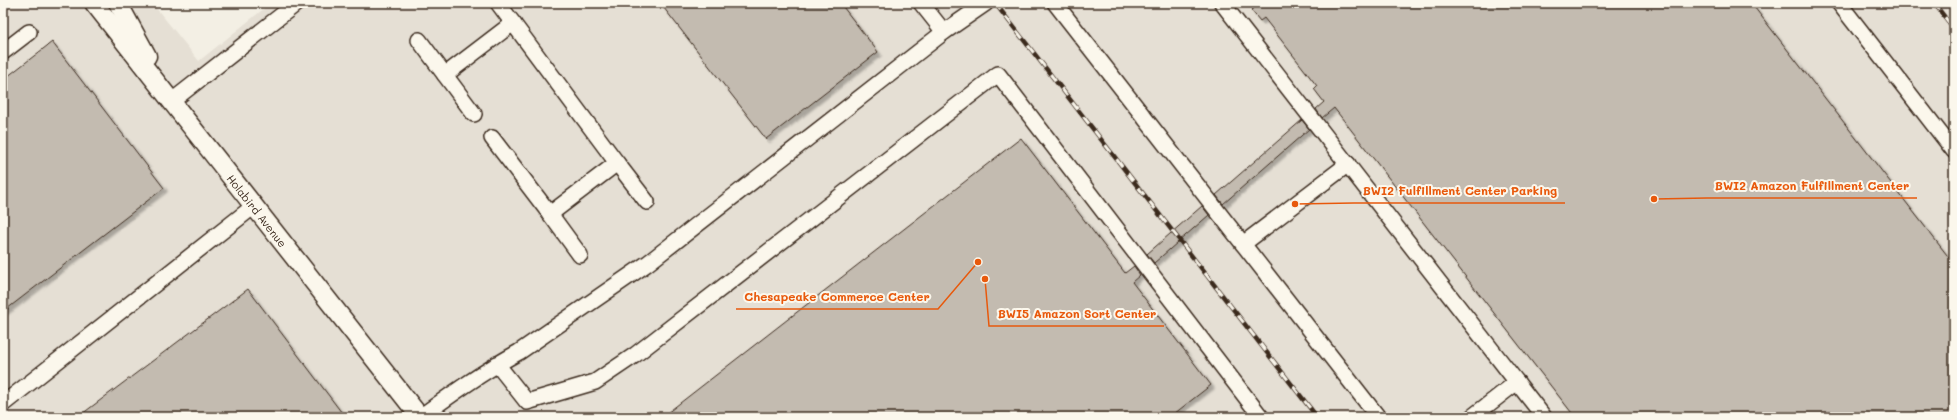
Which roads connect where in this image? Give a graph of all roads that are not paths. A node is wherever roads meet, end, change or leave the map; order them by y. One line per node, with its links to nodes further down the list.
1 (94, 3): 16 (main road, Holabird Avenue)
2 (118, 3): 16 (main road)
3 (297, 3): 16 (lane)
4 (498, 3): 10 (lane)
5 (921, 3): 12 (lane)
6 (986, 3): 12 (lane)
7 (1055, 3): 25 (lane)
8 (1222, 3): 21 (lane)
9 (1839, 3): 19 (lane)
10 (513, 23): 15 (lane); 20 (lane)
11 (29, 32): 14 (lane)
12 (944, 32): 27 (lane)
13 (419, 40): 15 (lane)
14 (3, 52)
15 (445, 75): 17 (lane)
16 (172, 101): 23 (main road, Holabird Avenue)
17 (474, 114)
18 (492, 138): 24 (lane)
19 (1954, 151)
20 (618, 163): 22 (lane); 24 (lane)
21 (1348, 164): 25 (lane); 28 (lane)
22 (647, 202)
23 (254, 206): 29 (lane); 30 (main road, Holabird Avenue)
24 (550, 214): 26 (lane)
25 (1243, 244): 32 (lane)
26 (580, 254)
27 (497, 364): 30 (lane); 31 (lane)
28 (1517, 382): 33 (lane); 34 (lane)
29 (3, 404)
30 (420, 417)
31 (1261, 417)
32 (1378, 417)
33 (1472, 417)
34 (1544, 417)

